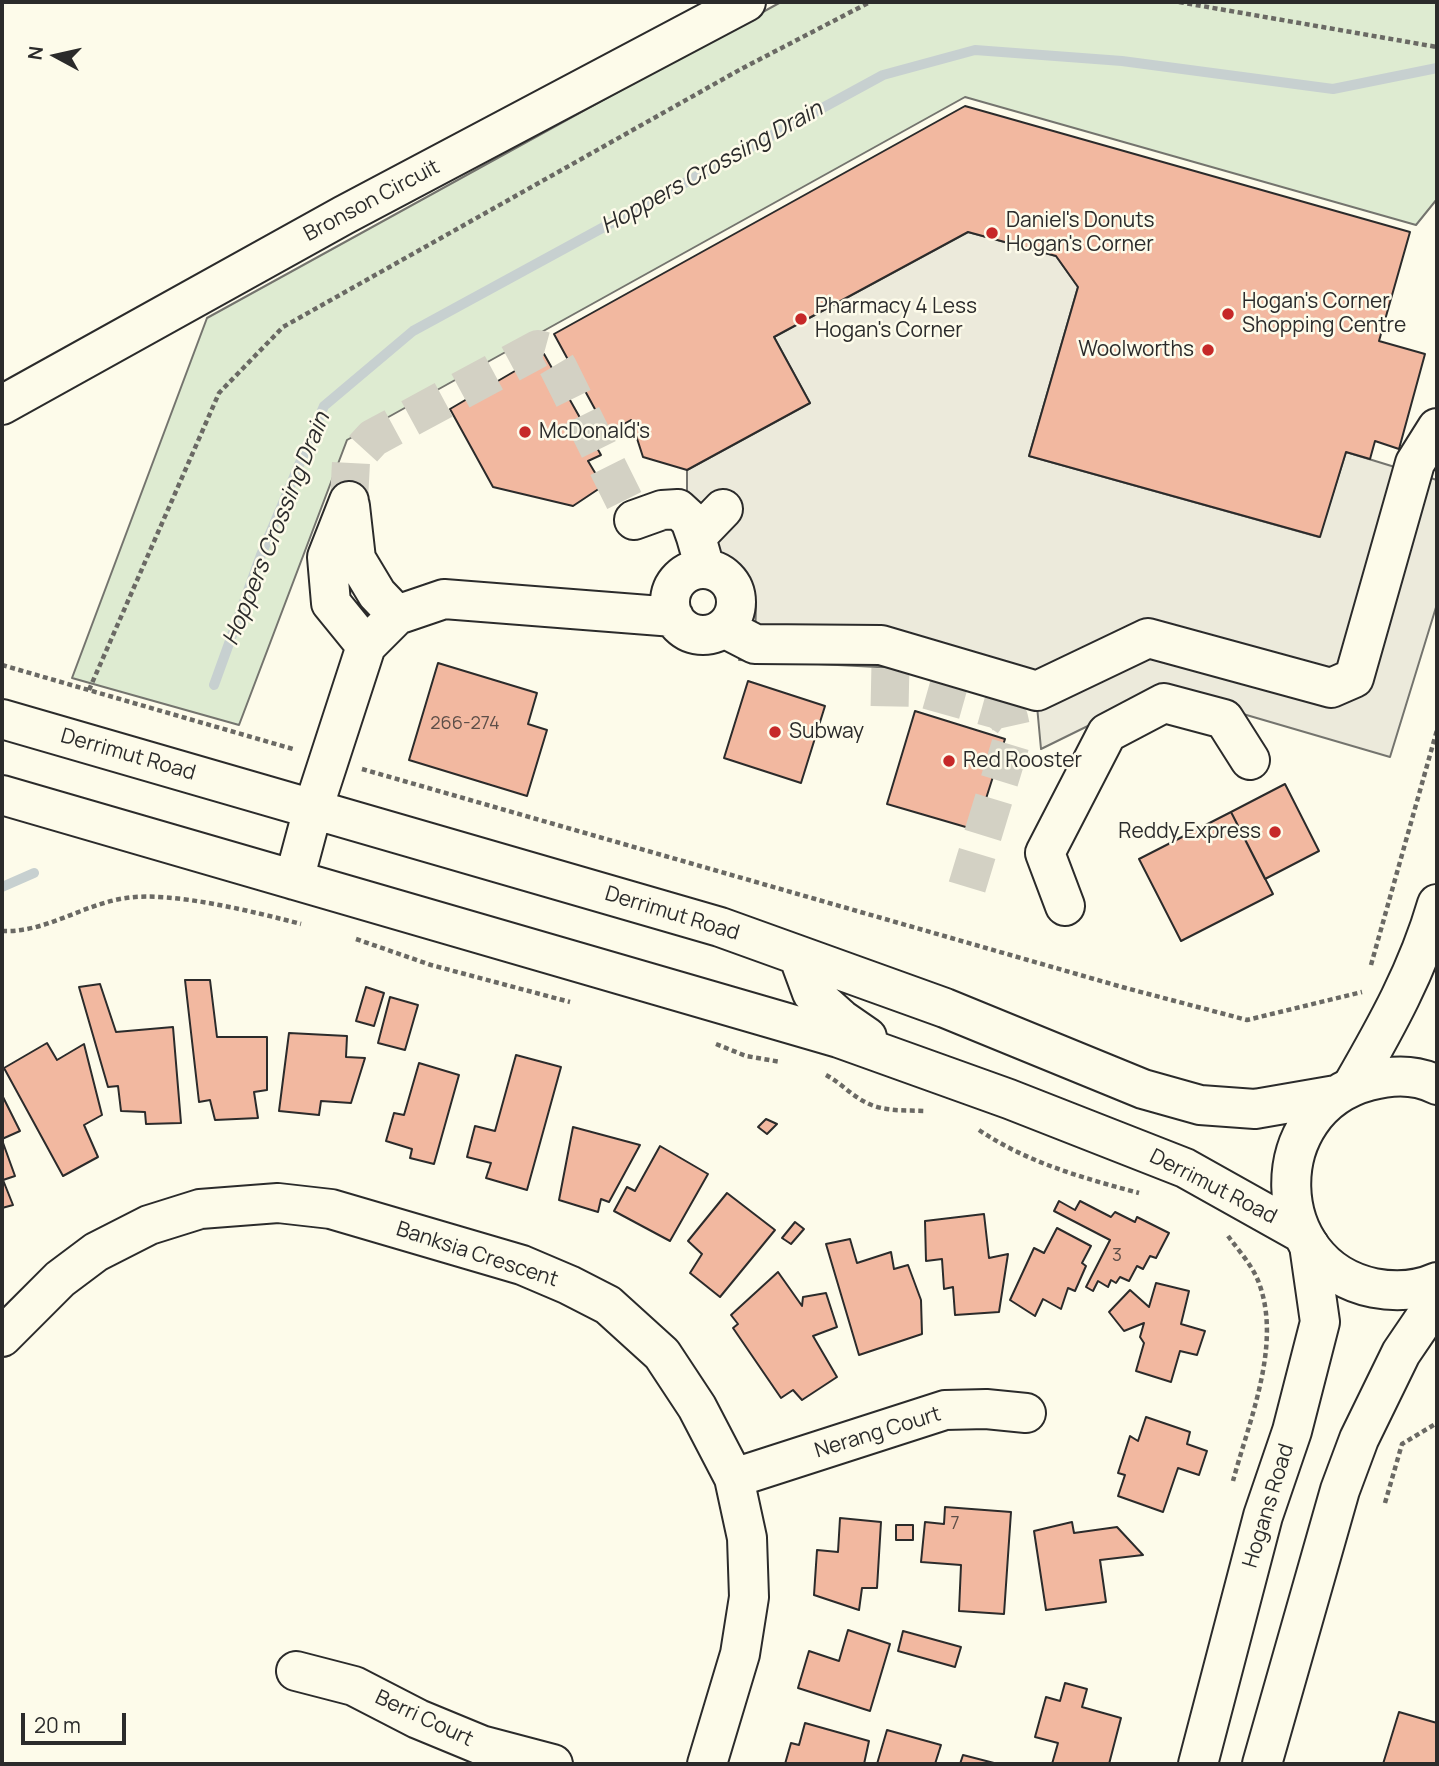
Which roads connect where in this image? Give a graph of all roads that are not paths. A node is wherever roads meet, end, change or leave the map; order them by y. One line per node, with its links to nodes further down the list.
1 (746, 2): 2 (main road, Bronson Circuit)
2 (2, 405)
3 (1437, 422): 9 (main road)
4 (723, 509): 6 (main road)
5 (634, 520): 6 (main road)
6 (701, 553): 8 (main road); 9 (main road)
7 (397, 615): 8 (main road); 10 (main road); 10 (main road)
8 (674, 617): 9 (main road)
9 (724, 628)
10 (366, 646): 14 (main road)
11 (2, 719): 14 (main road, Derrimut Road)
12 (1250, 760): 17 (main road)
13 (2, 795): 15 (main road, Derrimut Road)
14 (313, 808): 15 (main road); 18 (main road, Derrimut Road)
15 (294, 880): 19 (main road, Derrimut Road)
16 (1437, 904): 21 (main road)
17 (1065, 906)
18 (798, 955): 19 (main road); 21 (main road, Derrimut Road)
19 (907, 1063): 22 (main road, Derrimut Road)
20 (1437, 1085): 21 (main road, Derrimut Road)
21 (1344, 1090): 22 (main road, Hogans Road)
22 (1305, 1239): 23 (main road); 31 (main road, Hogans Road)
23 (1437, 1282)
24 (1437, 1300): 32 (main road)
25 (2, 1337): 27 (main road, Banksia Crescent)
26 (1026, 1413): 27 (main road, Nerang Court)
27 (734, 1478): 30 (main road, Banksia Crescent)
28 (296, 1671): 29 (main road, Berri Court)
29 (554, 1764)
30 (707, 1764)
31 (1198, 1764)
32 (1262, 1764)

